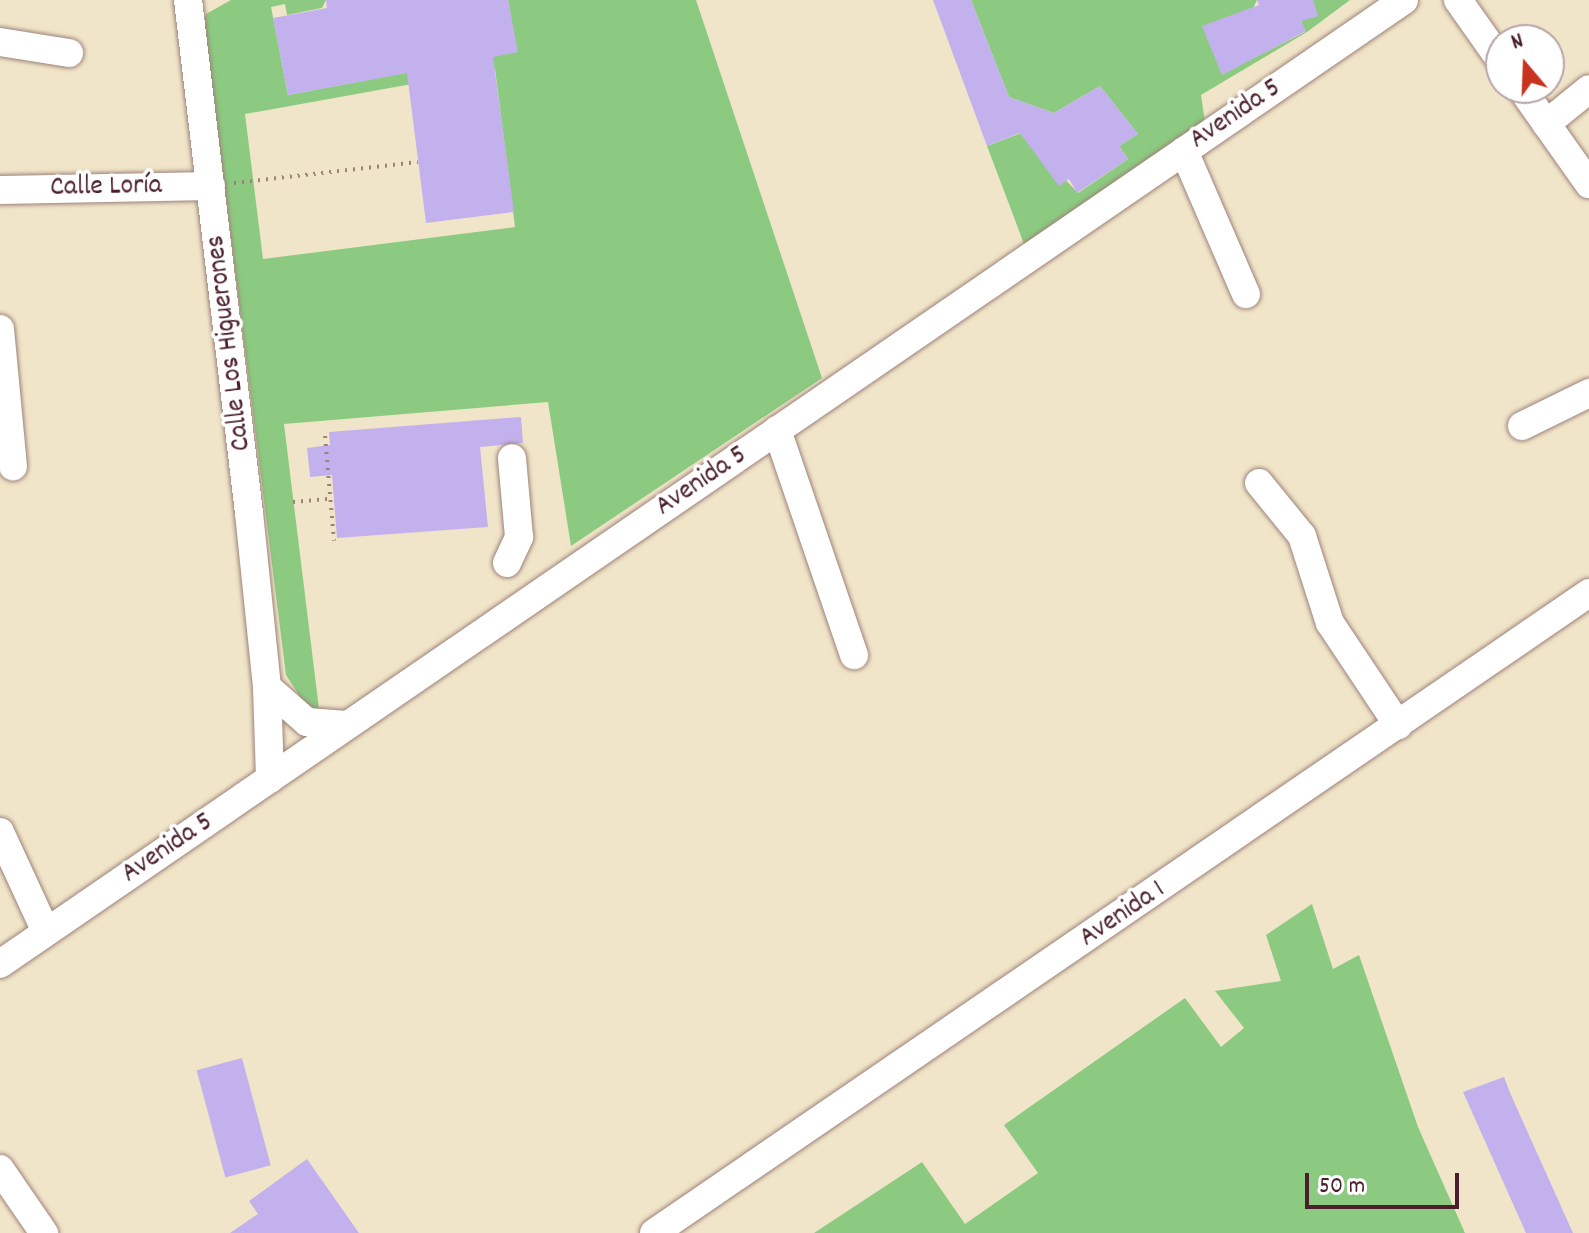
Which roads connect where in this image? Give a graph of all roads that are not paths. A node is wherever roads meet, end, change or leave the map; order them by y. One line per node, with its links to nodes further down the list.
1 (188, 0): 12 (street, Calle Los Higuerones)
2 (1404, 0): 10 (street, Avenida 5)
3 (1458, 0): 4 (street)
4 (1485, 38)
5 (0, 42): 6 (street)
6 (69, 53)
7 (1589, 89): 9 (street)
8 (1532, 104): 9 (street)
9 (1546, 124): 11 (street)
10 (1184, 151): 14 (street); 19 (street, Avenida 5)
11 (1589, 184)
12 (211, 186): 13 (street, Calle Loría); 24 (street, Calle Los Higuerones)
13 (0, 190)
14 (1246, 294)
15 (0, 329): 16 (street)
16 (2, 372): 20 (street)
17 (1589, 393): 18 (street)
18 (1522, 426)
19 (777, 430): 23 (street); 25 (street, Avenida 5)
20 (8, 449)
21 (1259, 483): 26 (street)
22 (1589, 593): 26 (street, Avenida 1)
23 (854, 655)
24 (267, 687): 25 (street); 27 (street, Calle Los Higuerones); 28 (street, Calle Los Higuerones)
25 (347, 725): 27 (street, Avenida 5)
26 (1398, 725): 34 (street, Avenida 1)
27 (296, 761): 28 (street, Avenida 5)
28 (270, 779): 30 (street, Avenida 5)
29 (0, 832): 30 (street)
30 (46, 932): 31 (street, Avenida 5)
31 (0, 964)
32 (0, 1169): 33 (street)
33 (44, 1233)
34 (654, 1233)

